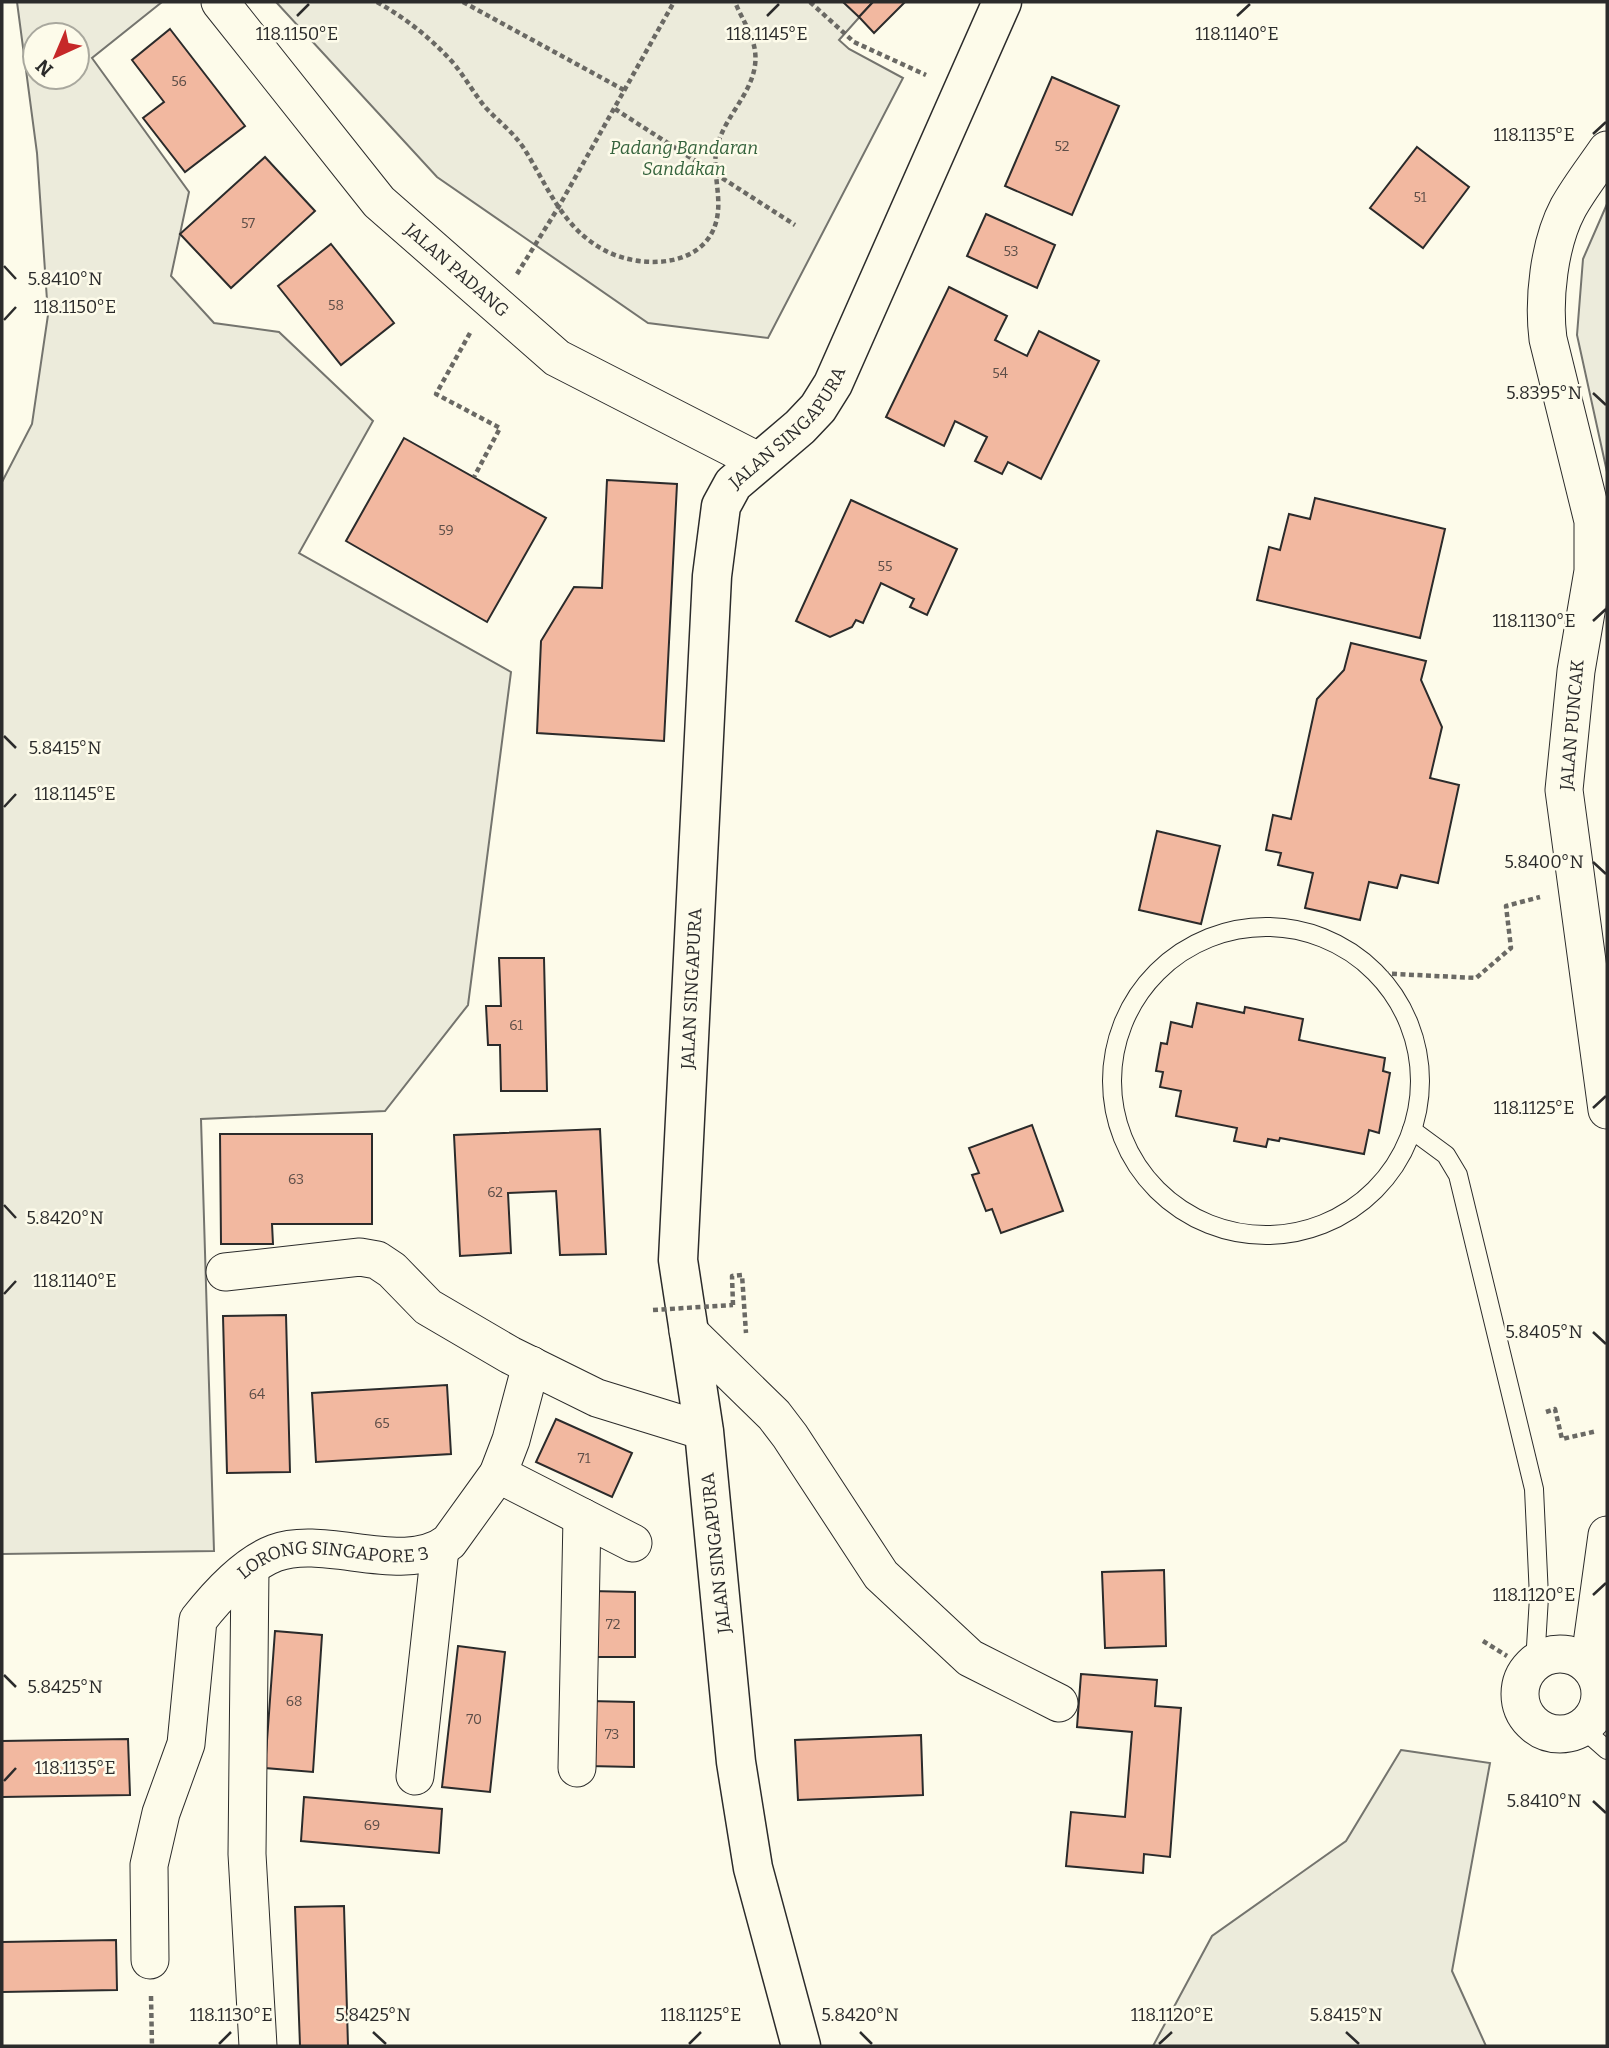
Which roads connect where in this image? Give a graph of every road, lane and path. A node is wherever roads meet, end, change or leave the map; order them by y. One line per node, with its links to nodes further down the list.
1 (220, 2): 15 (street, JALAN PADANG)
2 (377, 2): 13 (path)
3 (463, 2): 8 (path)
4 (674, 2): 8 (path)
5 (735, 2): 12 (path)
6 (810, 2): 9 (path)
7 (1003, 2): 9 (street, JALAN SINGAPURA)
8 (625, 90): 10 (path)
9 (963, 92): 17 (street, JALAN SINGAPURA)
10 (614, 109): 12 (path); 13 (path)
11 (1607, 150): 21 (street, JALAN PUNCAK)
12 (718, 175): 13 (path); 14 (path)
13 (558, 208): 15 (path)
14 (795, 225)
15 (496, 304): 17 (street, JALAN PADANG)
16 (453, 362): 18 (path)
17 (758, 461): 26 (street, JALAN SINGAPURA)
18 (474, 477)
19 (1550, 895): 20 (path)
20 (1375, 973): 22 (lane); 22 (lane)
21 (1607, 1110)
22 (1412, 1130): 38 (lane)
23 (225, 1272): 27 (street)
24 (744, 1302): 25 (path, bridge)
25 (653, 1310)
26 (688, 1331): 29 (street, JALAN SINGAPURA); 39 (street)
27 (531, 1365): 29 (street); 31 (street, LORONG SINGAPORE 3)
28 (1555, 1409): 30 (path)
29 (704, 1431): 46 (street, JALAN SINGAPURA)
30 (1597, 1431)
31 (498, 1474): 32 (street); 35 (street, LORONG SINGAPORE 3)
32 (582, 1517): 34 (street); 41 (street)
33 (1607, 1535): 37 (street)
34 (633, 1543)
35 (440, 1549): 36 (street, LORONG SINGAPORE 3); 42 (street)
36 (250, 1569): 43 (street, LORONG SINGAPORE 3); 45 (street)
37 (1597, 1653): 38 (street); 40 (street)
38 (1535, 1662): 40 (street)
39 (1059, 1703)
40 (1598, 1725)
41 (577, 1769)
42 (415, 1776)
43 (150, 1960): 44 (path)
44 (152, 2046)
45 (258, 2046)
46 (801, 2046)

